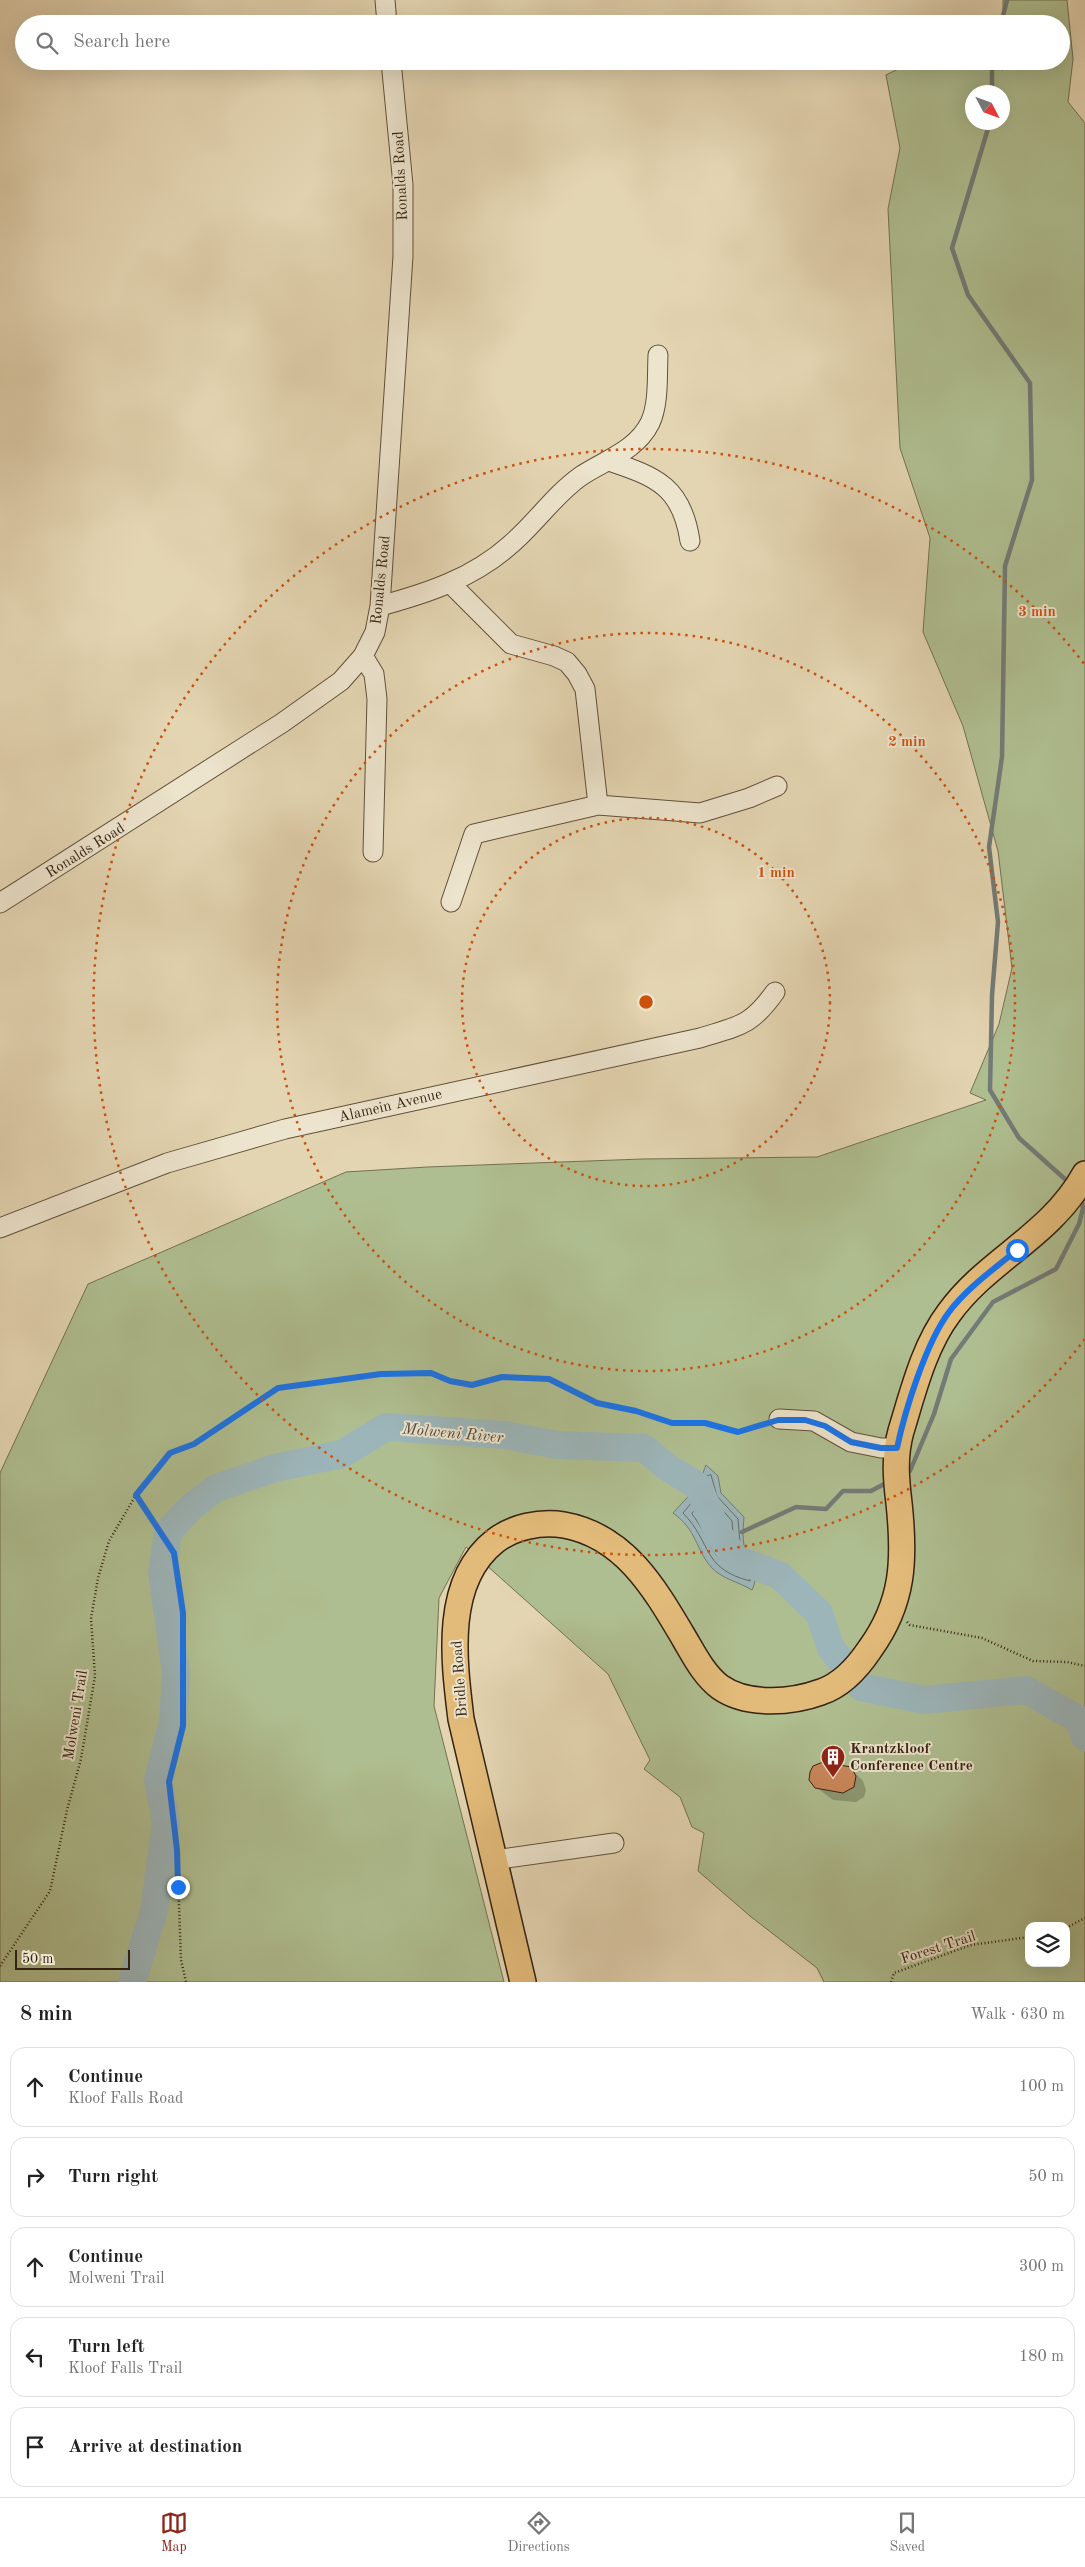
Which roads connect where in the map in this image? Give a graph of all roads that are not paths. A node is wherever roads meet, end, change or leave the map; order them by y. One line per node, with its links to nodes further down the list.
1 (385, 0): 2 (street)
2 (386, 15)
3 (392, 70): 8 (street, Ronalds Road)
4 (658, 356): 5 (street)
5 (609, 461): 6 (street); 7 (street)
6 (690, 541)
7 (450, 584): 8 (street); 11 (street)
8 (380, 606): 9 (street, Ronalds Road)
9 (363, 656): 12 (street); 14 (street, Ronalds Road)
10 (777, 786): 11 (street)
11 (598, 805): 13 (street)
12 (373, 852)
13 (452, 902)
14 (0, 904)
15 (775, 992): 17 (street, Alamein Avenue)
16 (1085, 1174): 19 (main road)
17 (0, 1228)
18 (778, 1420): 19 (street)
19 (896, 1468): 21 (main road, Bridle Road)
20 (614, 1843): 21 (street)
21 (494, 1860): 22 (main road, Bridle Road)
22 (523, 1982)

